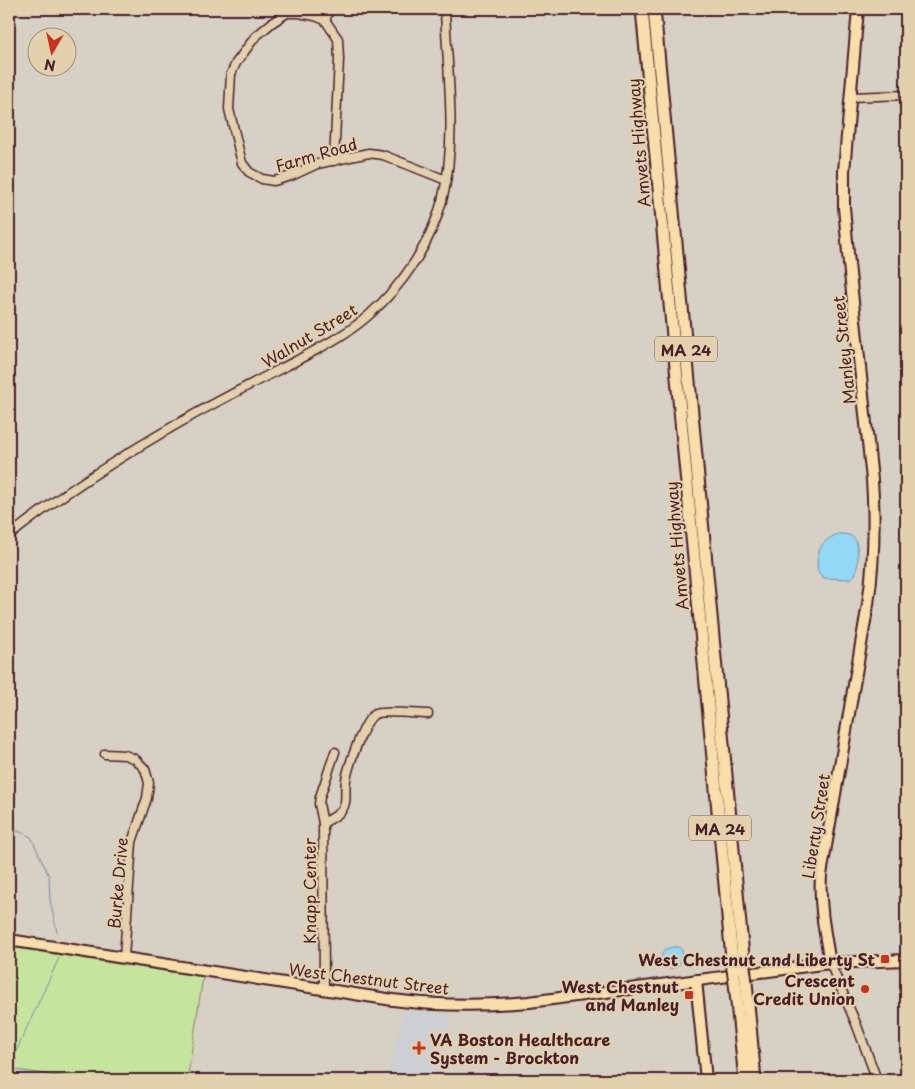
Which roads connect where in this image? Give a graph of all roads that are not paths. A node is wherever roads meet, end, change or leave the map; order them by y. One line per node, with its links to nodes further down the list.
1 (330, 9): 6 (street)
2 (445, 9): 10 (street, Walnut Street)
3 (642, 9): 21 (highway, Amvets Highway / MA 24)
4 (654, 9): 21 (highway, Amvets Highway / MA 24)
5 (858, 9): 8 (main road, Manley Street)
6 (325, 20): 9 (street); 9 (street, Farm Road)
7 (906, 94): 8 (street)
8 (850, 97): 12 (main road, Manley Street)
9 (334, 161): 10 (street, Farm Road)
10 (446, 180): 11 (street, Walnut Street)
11 (9, 536)
12 (853, 687): 20 (main road, Liberty Street)
13 (428, 714): 16 (street)
14 (335, 752): 16 (street, Knapp Center)
15 (105, 754): 18 (street, Burke Drive)
16 (323, 823): 24 (street, Knapp Center)
17 (9, 940): 18 (main road, West Chestnut Street)
18 (124, 958): 24 (main road, West Chestnut Street)
19 (906, 960): 20 (main road, West Chestnut Street)
20 (830, 963): 22 (main road, West Chestnut Street); 28 (street, Liberty Street)
21 (739, 968): 23 (highway, Amvets Highway / MA 24, bridge)
22 (696, 980): 24 (main road, West Chestnut Street); 25 (main road)
23 (740, 982): 26 (highway, Amvets Highway / MA 24); 27 (highway, Amvets Highway / MA 24)
24 (324, 989)
25 (706, 1080)
26 (745, 1080)
27 (755, 1080)
28 (877, 1080)

